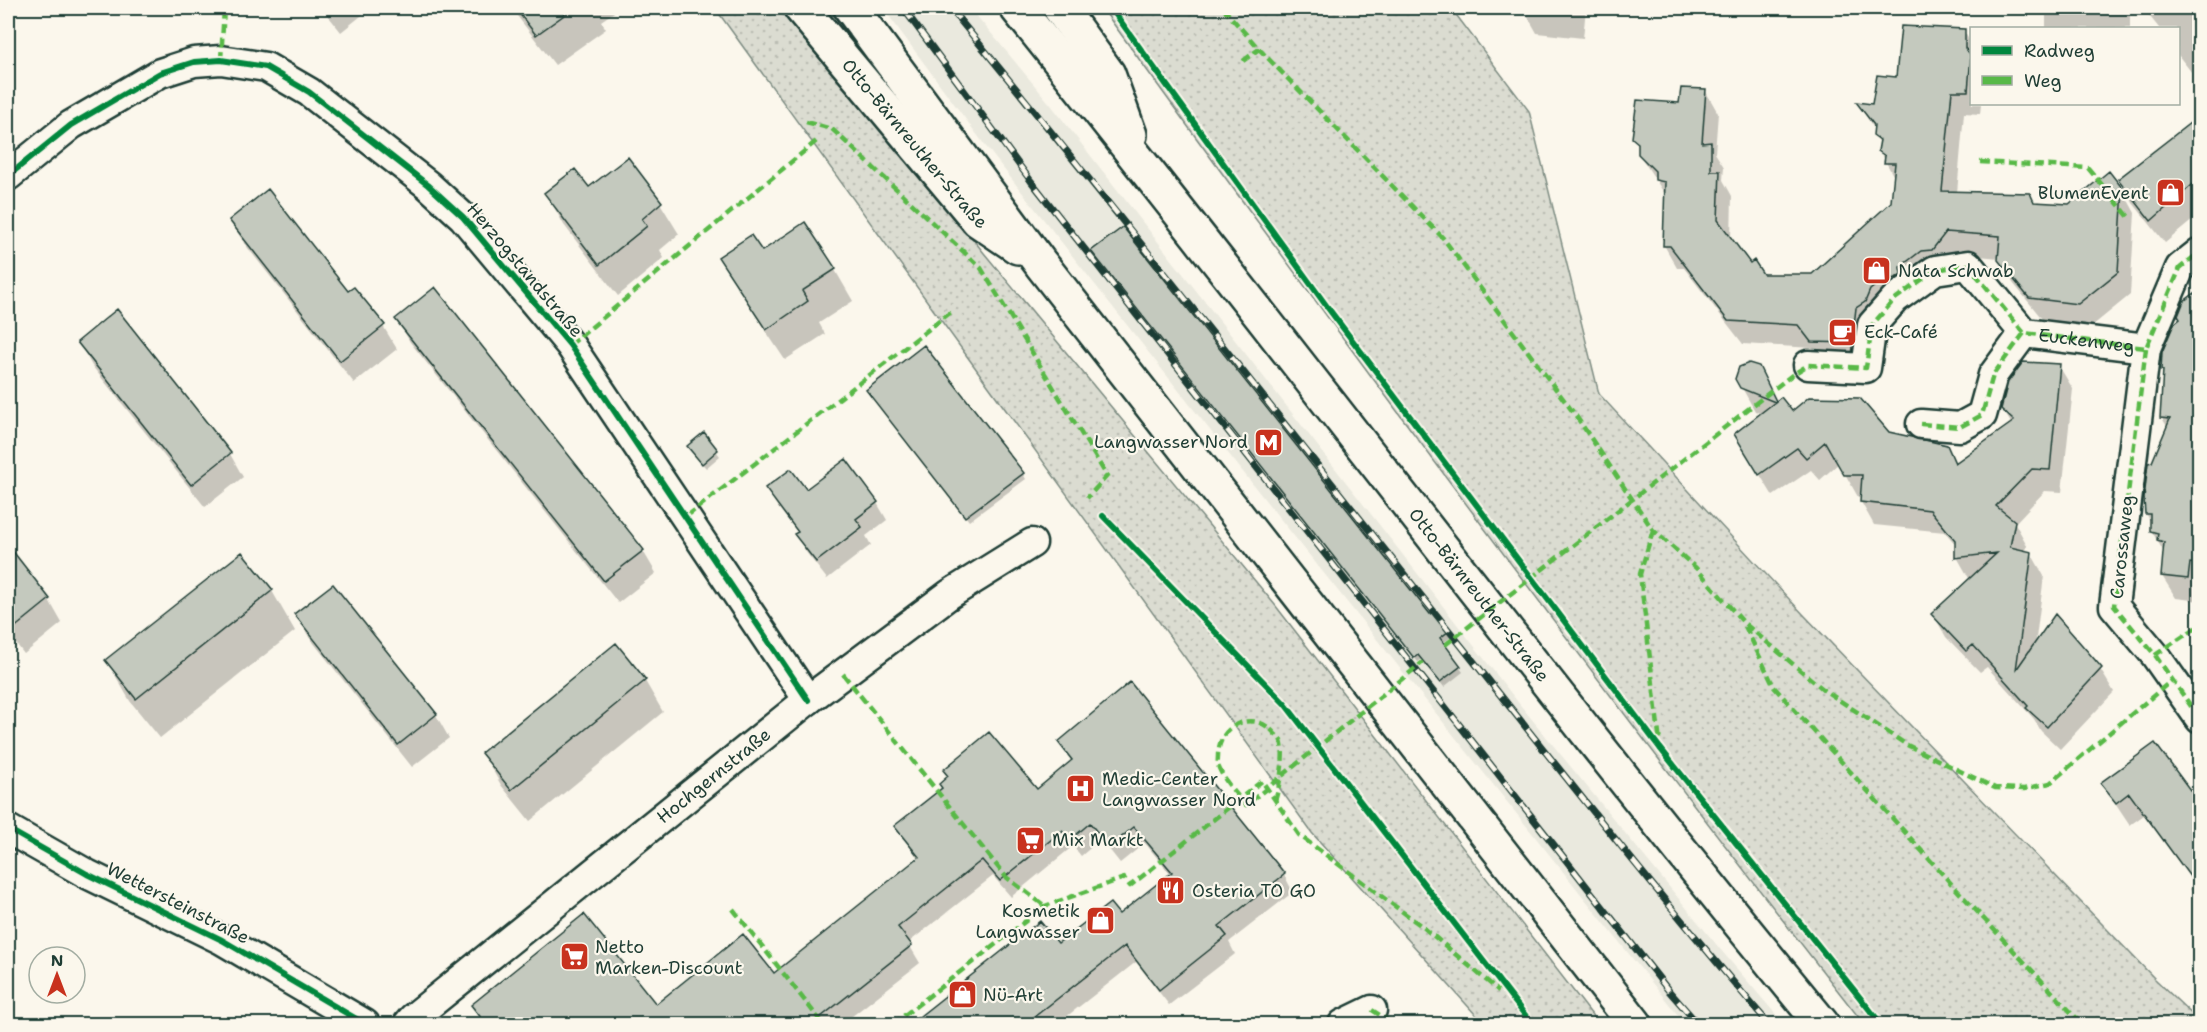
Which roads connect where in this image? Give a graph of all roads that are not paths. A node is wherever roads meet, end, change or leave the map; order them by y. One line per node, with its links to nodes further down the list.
1 (801, 8): 8 (main road, Otto-Bärnreuther-Straße)
2 (851, 8): 8 (main road, Otto-Bärnreuther-Straße)
3 (1017, 8): 5 (main road, Otto-Bärnreuther-Straße)
4 (1060, 8): 5 (main road, Otto-Bärnreuther-Straße)
5 (1140, 162): 22 (main road, Otto-Bärnreuther-Straße)
6 (12, 165): 14 (street, Herzogstandstraße)
7 (2199, 252): 10 (street, Euckenweg)
8 (1041, 264): 21 (main road, Otto-Bärnreuther-Straße)
9 (2024, 333): 10 (street, Euckenweg); 11 (street, Euckenweg); 12 (street, Euckenweg)
10 (2146, 348): 15 (street, Carossaweg)
11 (1808, 365)
12 (1921, 424)
13 (1032, 543): 14 (street, Hochgernstraße)
14 (808, 700): 19 (street, Hochgernstraße)
15 (2199, 718)
16 (8, 829): 18 (street, Wettersteinstraße)
17 (1372, 1010): 20 (street)
18 (365, 1024)
19 (408, 1024)
20 (1342, 1024)
21 (1635, 1024)
22 (1822, 1024)

